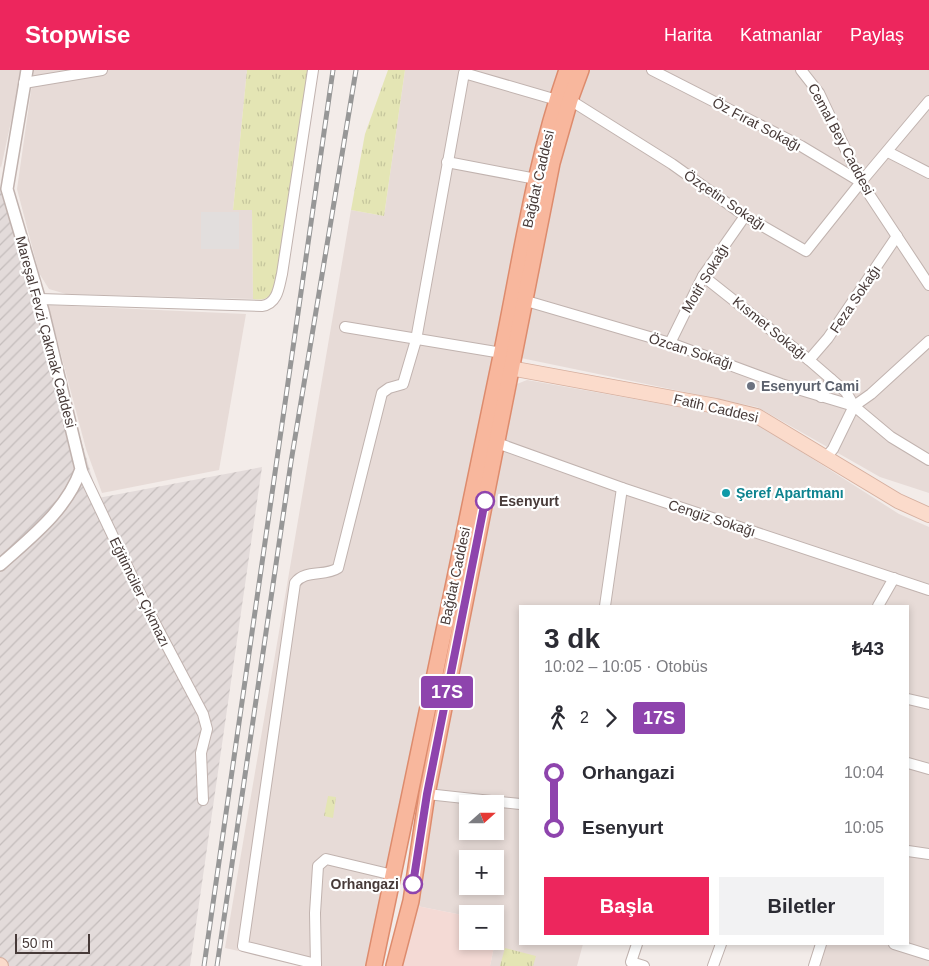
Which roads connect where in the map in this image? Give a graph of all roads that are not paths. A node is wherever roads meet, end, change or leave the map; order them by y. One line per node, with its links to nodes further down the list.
1 (26, 70): 8 (street, Mareşal Fevzi Çakmak Caddesi)
2 (102, 70): 8 (street)
3 (313, 70): 21 (street)
4 (567, 70): 9 (main road, Bağdat Caddesi)
5 (581, 70): 9 (main road, Bağdat Caddesi)
6 (652, 70): 16 (street, Öz Fırat Sokağı)
7 (801, 70): 16 (street, Cemal Bey Caddesi)
8 (24, 83): 15 (street, Mareşal Fevzi Çakmak Caddesi)
9 (563, 100): 12 (street, Özçetin Sokağı); 14 (main road, Bağdat Caddesi); 17 (street, Özçetin Sokağı); 22 (main road, Bağdat Caddesi)
10 (929, 102): 11 (street)
11 (888, 152): 13 (street); 16 (street)
12 (447, 162): 14 (street); 24 (street)
13 (929, 173)
14 (536, 179): 27 (main road, Bağdat Caddesi)
15 (4, 180): 21 (street, Mareşal Fevzi Çakmak Caddesi)
16 (861, 182): 17 (street, Özçetin Sokağı); 18 (street, Cemal Bey Caddesi)
17 (745, 216): 19 (street, Motif Sokağı)
18 (897, 236): 20 (street, Cemal Bey Caddesi); 28 (street, Feza Sokağı)
19 (703, 276): 26 (street, Motif Sokağı); 28 (street, Kısmet Sokağı)
20 (929, 285)
21 (40, 299): 36 (street, Mareşal Fevzi Çakmak Caddesi)
22 (523, 300): 26 (street, Özcan Sokağı); 29 (main road, Bağdat Caddesi)
23 (345, 327): 24 (street)
24 (416, 340): 27 (street); 63 (street)
25 (929, 341): 32 (street)
26 (670, 343): 31 (street, Özcan Sokağı)
27 (502, 353): 51 (main road, Bağdat Caddesi)
28 (810, 360): 30 (street, Kısmet Sokağı)
29 (510, 368): 33 (main road, Bağdat Caddesi); 34 (main road, Fatih Caddesi)
30 (831, 379): 31 (street); 32 (street, Kısmet Sokağı)
31 (821, 396): 32 (street, Özcan Sokağı)
32 (854, 406): 34 (street); 35 (street, Özcan Sokağı)
33 (497, 443): 37 (street, Cengiz Sokağı); 48 (main road, Bağdat Caddesi)
34 (827, 456): 38 (main road, Fatih Caddesi)
35 (929, 460)
36 (81, 469): 39 (street); 49 (street, Eğitimciler Çıkmazı)
37 (622, 488): 40 (street, Cengiz Sokağı); 42 (street)
38 (929, 514)
39 (0, 565)
40 (894, 578): 41 (street, Cengiz Sokağı); 43 (street)
41 (929, 590)
42 (605, 605)
43 (879, 605)
44 (909, 699): 45 (street)
45 (929, 704)
46 (909, 763): 47 (street)
47 (929, 768)
48 (427, 794): 50 (street); 53 (main road, Bağdat Caddesi)
49 (203, 800)
50 (519, 804)
51 (399, 841): 53 (main road); 55 (main road, Bağdat Caddesi)
52 (909, 851): 54 (street)
53 (418, 852): 57 (main road, Bağdat Caddesi)
54 (929, 854)
55 (393, 875): 56 (main road, Bağdat Caddesi); 63 (street)
56 (390, 892): 57 (main road); 64 (main road, Bağdat Caddesi)
57 (411, 901): 65 (main road, Bağdat Caddesi)
58 (637, 945): 66 (street)
59 (721, 945): 67 (street)
60 (821, 945): 68 (street)
61 (897, 945): 62 (street)
62 (929, 956)
63 (316, 965)
64 (374, 966)
65 (394, 966)
66 (644, 966)
67 (713, 966)
68 (814, 966)

